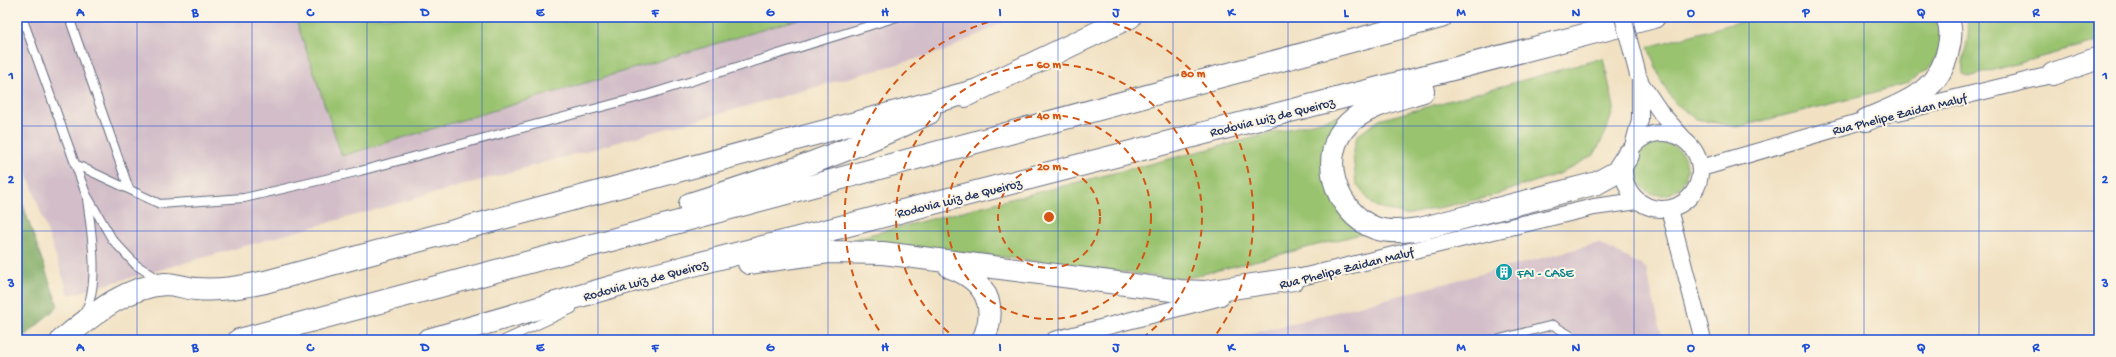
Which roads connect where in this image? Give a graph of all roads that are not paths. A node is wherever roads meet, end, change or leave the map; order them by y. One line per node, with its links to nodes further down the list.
1 (22, 17): 18 (lane)
2 (69, 17): 20 (lane)
3 (897, 17): 20 (lane)
4 (1130, 17): 14 (highway)
5 (1441, 17): 28 (highway)
6 (1623, 17): 13 (street, bridge)
7 (1654, 17): 9 (highway, Rodovia Luiz de Queiroz)
8 (1948, 17): 15 (highway)
9 (1567, 40): 17 (highway); 25 (highway, Rodovia Luiz de Queiroz)
10 (2099, 58): 12 (highway)
11 (2099, 64): 12 (street, Rua Phelipe Zaidan Maluf)
12 (2053, 74): 15 (street, Rua Phelipe Zaidan Maluf)
13 (1639, 78): 16 (street); 17 (street)
14 (978, 90): 27 (highway); 28 (highway)
15 (1866, 120): 19 (street, Rua Phelipe Zaidan Maluf)
16 (1686, 141): 17 (street); 19 (street)
17 (1630, 150): 22 (street)
18 (75, 164): 20 (lane); 21 (lane)
19 (1701, 168): 23 (street)
20 (129, 189)
21 (86, 194): 27 (lane); 29 (lane)
22 (1638, 201): 23 (street); 26 (street, Rua Phelipe Zaidan Maluf)
23 (1669, 209): 37 (street)
24 (929, 259): 25 (highway); 26 (highway); 33 (highway)
25 (639, 279): 31 (highway, Rodovia Luiz de Queiroz); 32 (lane)
26 (1294, 279): 34 (street, Rua Phelipe Zaidan Maluf)
27 (166, 284): 29 (highway)
28 (425, 289): 30 (highway)
29 (65, 337)
30 (239, 340)
31 (428, 340)
32 (504, 340)
33 (982, 340)
34 (1054, 340)
35 (1496, 340): 36 (lane)
36 (1578, 340)
37 (1703, 340)

